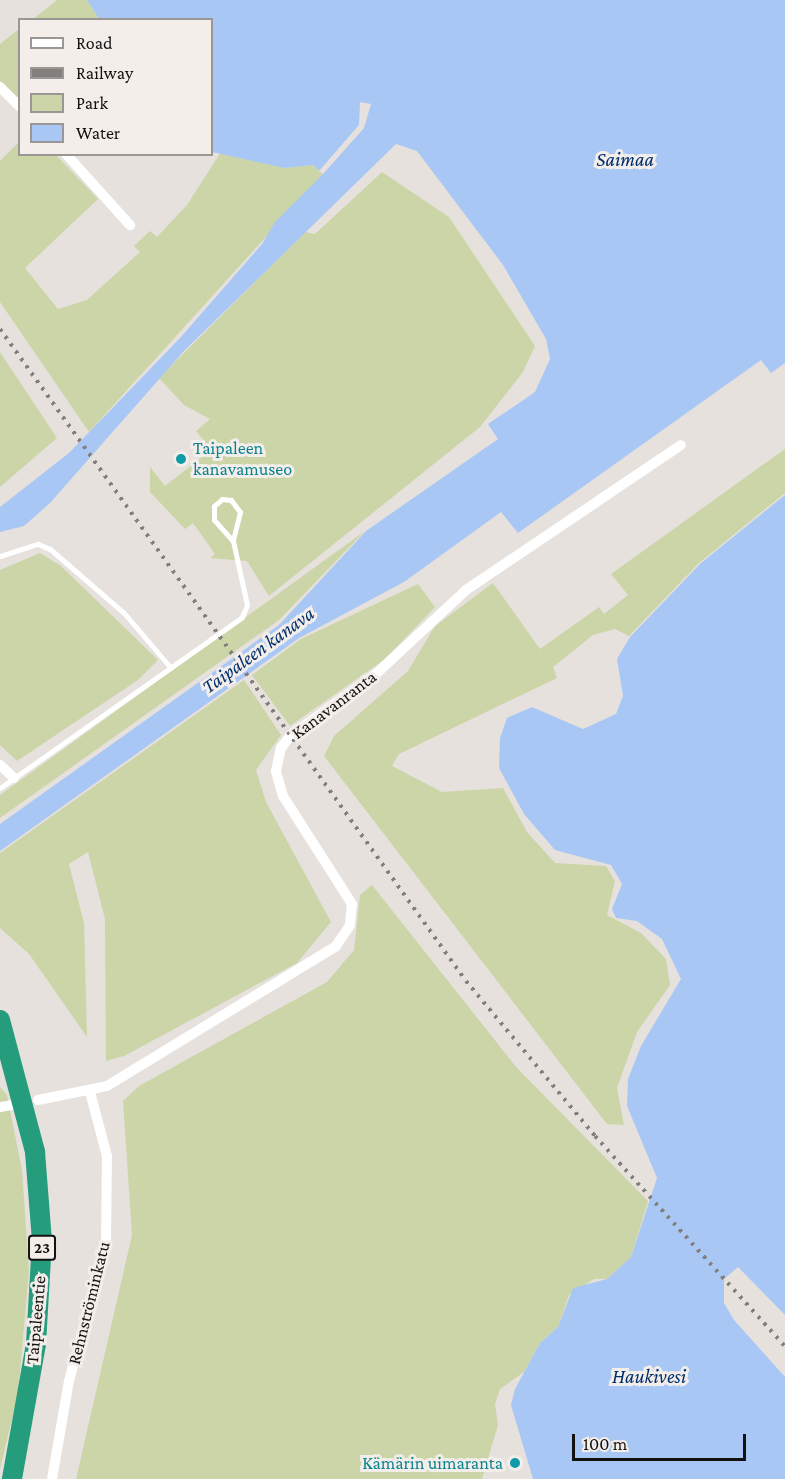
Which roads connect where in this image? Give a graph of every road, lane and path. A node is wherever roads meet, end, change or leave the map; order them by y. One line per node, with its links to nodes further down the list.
1 (0, 87): 2 (street)
2 (18, 105)
3 (68, 156): 4 (street)
4 (130, 225)
5 (681, 445): 13 (street, Kanavanranta)
6 (233, 542): 6 (lane); 8 (lane)
7 (0, 556): 8 (lane)
8 (171, 668): 10 (lane)
9 (0, 765): 10 (street)
10 (14, 778): 11 (lane)
11 (0, 788)
12 (0, 1020): 17 (highway, Taipaleentie / 23)
13 (90, 1092): 14 (street); 18 (street, Rehnströminkatu)
14 (38, 1100)
15 (12, 1105): 16 (street)
16 (0, 1107)
17 (12, 1479)
18 (52, 1479)

